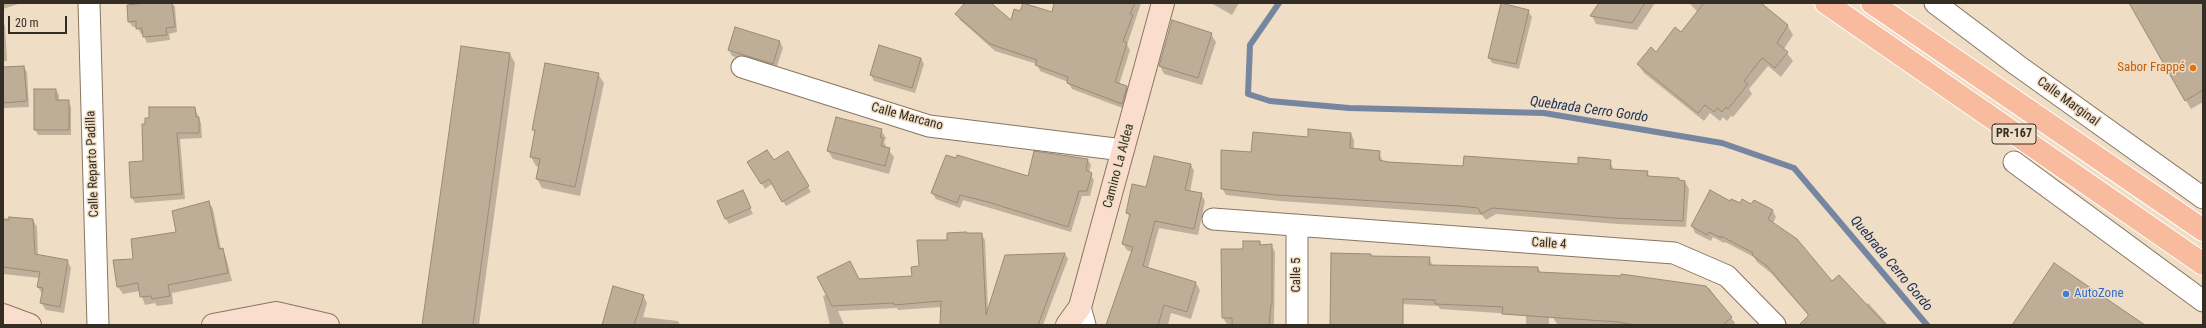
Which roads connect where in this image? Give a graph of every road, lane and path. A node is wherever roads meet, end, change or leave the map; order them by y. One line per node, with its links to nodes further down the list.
1 (89, 3): 19 (street, Calle Reparto Padilla)
2 (1163, 3): 7 (street, Camino La Aldea)
3 (1826, 3): 13 (main road, PR-167)
4 (1872, 3): 12 (main road, PR-167)
5 (1935, 3): 9 (street, Calle Marginal)
6 (742, 67): 7 (street, Calle Marcano)
7 (1123, 150): 16 (street, Camino La Aldea)
8 (2014, 162): 14 (street)
9 (2203, 198)
10 (1213, 219): 11 (street, Calle 4)
11 (1298, 225): 17 (street, Calle 4); 23 (street, Calle 5)
12 (2203, 230)
13 (2203, 264)
14 (2203, 300)
15 (3, 315): 18 (street)
16 (1083, 316): 22 (street, Camino La Aldea)
17 (1767, 322)
18 (30, 325)
19 (98, 325)
20 (213, 325): 21 (street)
21 (328, 325)
22 (1067, 325)
23 (1297, 325)

